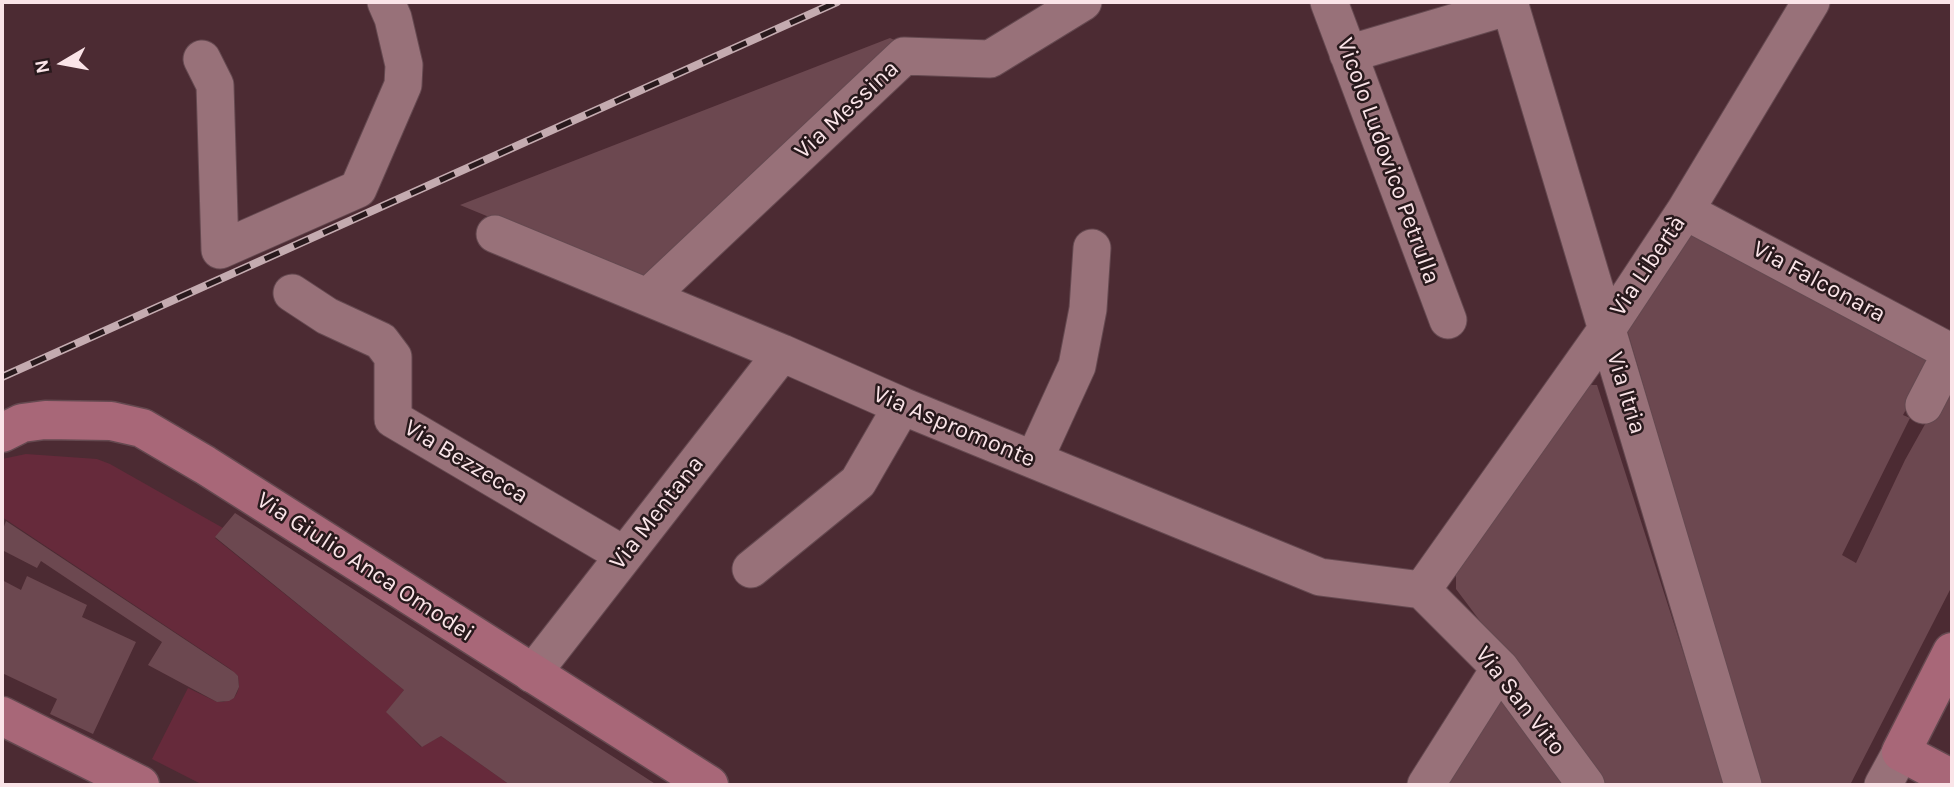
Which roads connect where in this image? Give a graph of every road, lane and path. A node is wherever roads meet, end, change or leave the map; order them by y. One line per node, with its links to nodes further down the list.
1 (386, 2): 7 (street)
2 (1083, 2): 12 (street, Via Messina)
3 (1329, 2): 6 (street, Vicolo Ludovico Petrulla)
4 (1811, 2): 8 (street, Via Libertà)
5 (1510, 4): 6 (street); 14 (street, Via Itria)
6 (1348, 54): 13 (street, Vicolo Ludovico Petrulla)
7 (202, 59)
8 (1685, 211): 14 (street, Via Libertà); 16 (street, Via Falconara)
9 (495, 234): 12 (street, Via Aspromonte)
10 (1092, 248): 20 (street)
11 (292, 293): 21 (street, Via Bezzecca)
12 (649, 297): 15 (street, Via Aspromonte)
13 (1448, 320)
14 (1607, 328): 23 (street, Via Libertà); 34 (street, Via Itria)
15 (782, 353): 18 (street, Via Aspromonte); 21 (street, Via Mentana)
16 (1952, 353): 17 (street)
17 (1924, 405)
18 (902, 406): 20 (street, Via Aspromonte); 22 (street)
19 (2, 433): 26 (main road, Via Giulio Anca Omodei)
20 (1034, 460): 23 (street, Via Aspromonte)
21 (624, 555): 26 (street, Via Mentana)
22 (751, 569)
23 (1422, 590): 25 (street, Via San Vito)
24 (1952, 652): 28 (main road)
25 (1500, 668): 32 (street); 33 (street, Via San Vito)
26 (532, 674): 31 (main road, Via Giulio Anca Omodei)
27 (2, 716): 30 (main road)
28 (1901, 752): 29 (main road); 35 (street)
29 (1952, 779)
30 (140, 785)
31 (709, 785)
32 (1426, 785)
33 (1586, 785)
34 (1743, 785)
35 (1883, 785)

